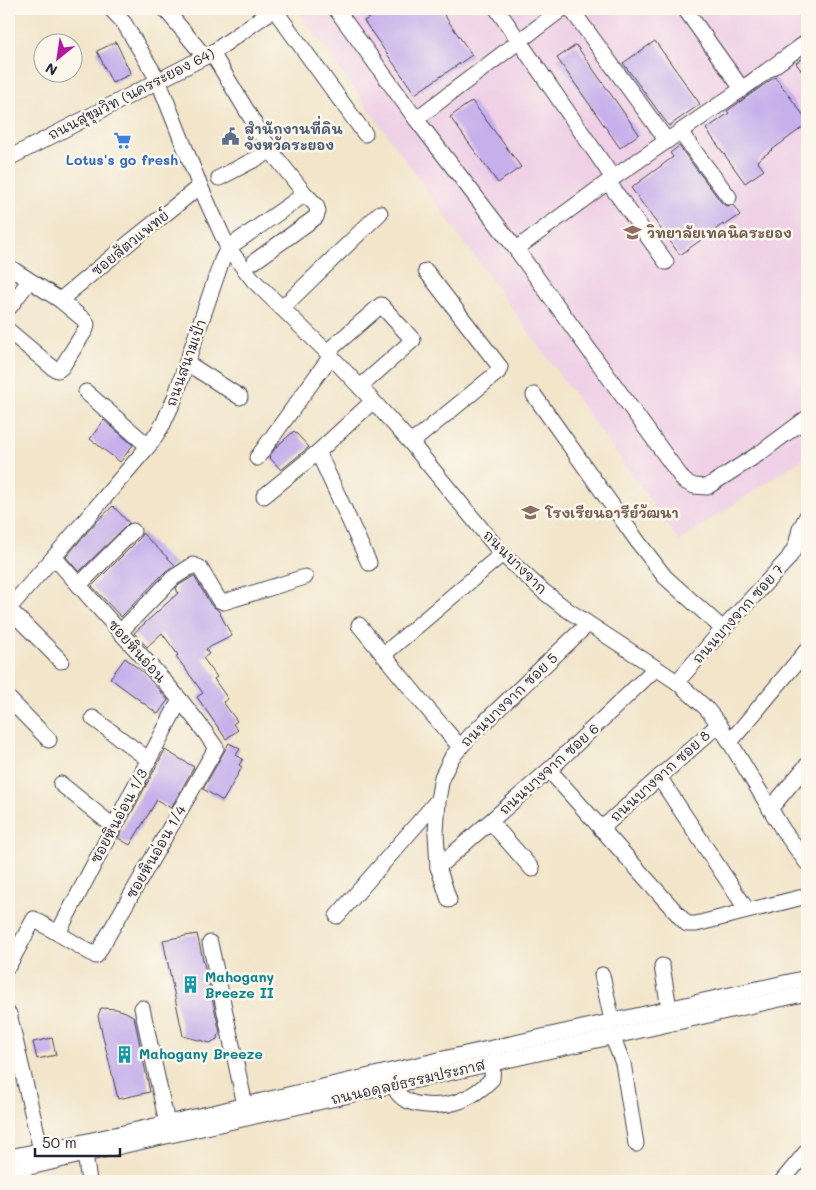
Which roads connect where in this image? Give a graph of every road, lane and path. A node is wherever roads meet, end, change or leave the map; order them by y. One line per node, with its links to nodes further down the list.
1 (111, 9): 12 (street)
2 (165, 9): 11 (street)
3 (274, 9): 11 (street, ถนนสุขุมวิท (นครระยอง 64)); 16 (street)
4 (497, 9): 9 (street)
5 (562, 9): 9 (street)
6 (571, 9): 17 (street)
7 (685, 9): 13 (street)
8 (340, 10): 14 (street)
9 (519, 41): 14 (street); 21 (street)
10 (807, 42): 13 (street)
11 (209, 55): 12 (street, ถนนสุขุมวิท (นครระยอง 64)); 18 (street)
12 (158, 80): 19 (street, ถนนสุขุมวิท (นครระยอง 64)); 22 (street)
13 (742, 89): 15 (street)
14 (416, 119): 27 (street)
15 (680, 132): 17 (street); 24 (street)
16 (365, 134)
17 (667, 141): 21 (street)
18 (271, 151): 20 (street); 23 (street)
19 (9, 158)
20 (219, 178)
21 (611, 180): 27 (street); 29 (street)
22 (200, 186): 26 (street); 33 (street, ซอยสัตวแพทย์)
23 (306, 194): 26 (street); 28 (street)
24 (729, 197)
25 (380, 214): 35 (street)
26 (228, 248): 35 (street, ถนนบางจาก); 38 (street, ถนนสนามเป้า)
27 (516, 250): 44 (street)
28 (255, 261)
29 (666, 262)
30 (9, 266): 32 (street)
31 (426, 271): 45 (street)
32 (30, 281): 33 (street); 34 (street)
33 (60, 300): 36 (street)
34 (9, 308)
35 (282, 308): 37 (street, ถนนบางจาก)
36 (9, 331)
37 (329, 354): 39 (street, ถนนบางจาก); 39 (street); 48 (street)
38 (186, 363): 42 (street); 46 (street, ถนนสนามเป้า)
39 (360, 386): 43 (street, ถนนบางจาก)
40 (86, 392): 46 (street)
41 (534, 395): 61 (street)
42 (240, 397)
43 (373, 401): 45 (street, ถนนบางจาก); 47 (street)
44 (807, 418)
45 (411, 443): 53 (street, ถนนบางจาก)
46 (148, 446): 54 (street, ถนนสนามเป้า)
47 (318, 452): 49 (street); 55 (street)
48 (257, 458)
49 (264, 496)
50 (807, 516): 52 (street, ถนนบางจาก ซอย 7)
51 (133, 531): 57 (street)
52 (802, 550): 61 (street, ถนนบางจาก ซอย 7)
53 (502, 554): 59 (street, ถนนบางจาก); 64 (street)
54 (54, 557): 57 (street, ซอยหินอ่อน); 58 (street, ถนนสนามเป้า)
55 (369, 563)
56 (305, 577): 62 (street)
57 (79, 585): 62 (street, ซอยหินอ่อน)
58 (9, 608): 65 (street)
59 (588, 624): 66 (street, ถนนบางจาก); 74 (street, ถนนบางจาก ซอย 5)
60 (359, 625): 64 (street)
61 (723, 629): 67 (street, ถนนบางจาก ซอย 7)
62 (120, 632): 69 (street, ซอยหินอ่อน)
63 (807, 650): 73 (street)
64 (383, 655): 74 (street)
65 (61, 661)
66 (656, 668): 67 (street, ถนนบางจาก); 78 (street, ถนนบางจาก ซอย 6)
67 (677, 682): 71 (street, ถนนบางจาก)
68 (9, 699): 72 (street)
69 (180, 700): 75 (street, ซอยหินอ่อน); 76 (street, ซอยหินอ่อน 1/3)
70 (93, 718): 76 (street)
71 (719, 724): 73 (street, ถนนบางจาก); 79 (street, ถนนบางจาก ซอย 8)
72 (49, 740)
73 (730, 742): 82 (street, ถนนบางจาก)
74 (460, 747): 81 (street, ถนนบางจาก ซอย 5)
75 (216, 748): 93 (street, ซอยหินอ่อน 1/4)
76 (149, 760): 84 (street, ซอยหินอ่อน 1/3)
77 (807, 765): 82 (street)
78 (549, 770): 83 (street, ถนนบางจาก ซอย 6); 85 (street)
79 (659, 777): 85 (street, ถนนบางจาก ซอย 8); 91 (street)
80 (61, 784): 84 (street)
81 (438, 800): 87 (street, ถนนบางจาก ซอย 5); 92 (street)
82 (770, 809): 86 (street, ถนนบางจาก)
83 (491, 822): 87 (street, ถนนบางจาก ซอย 6); 88 (street)
84 (113, 826): 93 (street, ซอยหินอ่อน 1/3)
85 (601, 829): 91 (street)
86 (807, 863)
87 (438, 867): 90 (street, ถนนบางจาก ซอย 5)
88 (532, 869)
89 (807, 896): 91 (street)
90 (449, 900)
91 (747, 910)
92 (337, 916)
93 (58, 933): 95 (street)
94 (210, 943): 109 (street)
95 (9, 966)
96 (662, 966): 101 (street)
97 (602, 975): 103 (street)
98 (807, 978): 101 (street, ถนนอดุลย์ธรรมประภาส)
99 (807, 993): 104 (street, ถนนอดุลย์ธรรมประภาส)
100 (142, 1008): 110 (street)
101 (669, 1008): 103 (street, ถนนอดุลย์ธรรมประภาส)
102 (9, 1014): 107 (street)
103 (612, 1020): 106 (street, ถนนอดุลย์ธรรมประภาส)
104 (612, 1036): 105 (street, ถนนอดุลย์ธรรมประภาส); 111 (street)
105 (493, 1063): 106 (street, ถนนอดุลย์ธรรมประภาส); 108 (street)
106 (446, 1066): 108 (street, ถนนอดุลย์ธรรมประภาส); 109 (street, ถนนอดุลย์ธรรมประภาส)
107 (15, 1074): 115 (street)
108 (394, 1084): 113 (street, ถนนอดุลย์ธรรมประภาส)
109 (245, 1105): 110 (street, ถนนอดุลย์ธรรมประภาส)
110 (167, 1123): 115 (street, ถนนอดุลย์ธรรมประภาส)
111 (636, 1144)
112 (807, 1151): 117 (street)
113 (84, 1154): 115 (street, ถนนอดุลย์ธรรมประภาส); 118 (street)
114 (9, 1157): 115 (street, ถนนอดุลย์ธรรมประภาส)
115 (42, 1157): 116 (street, ถนนอดุลย์ธรรมประภาส)
116 (9, 1172)
117 (783, 1180)
118 (89, 1181)

